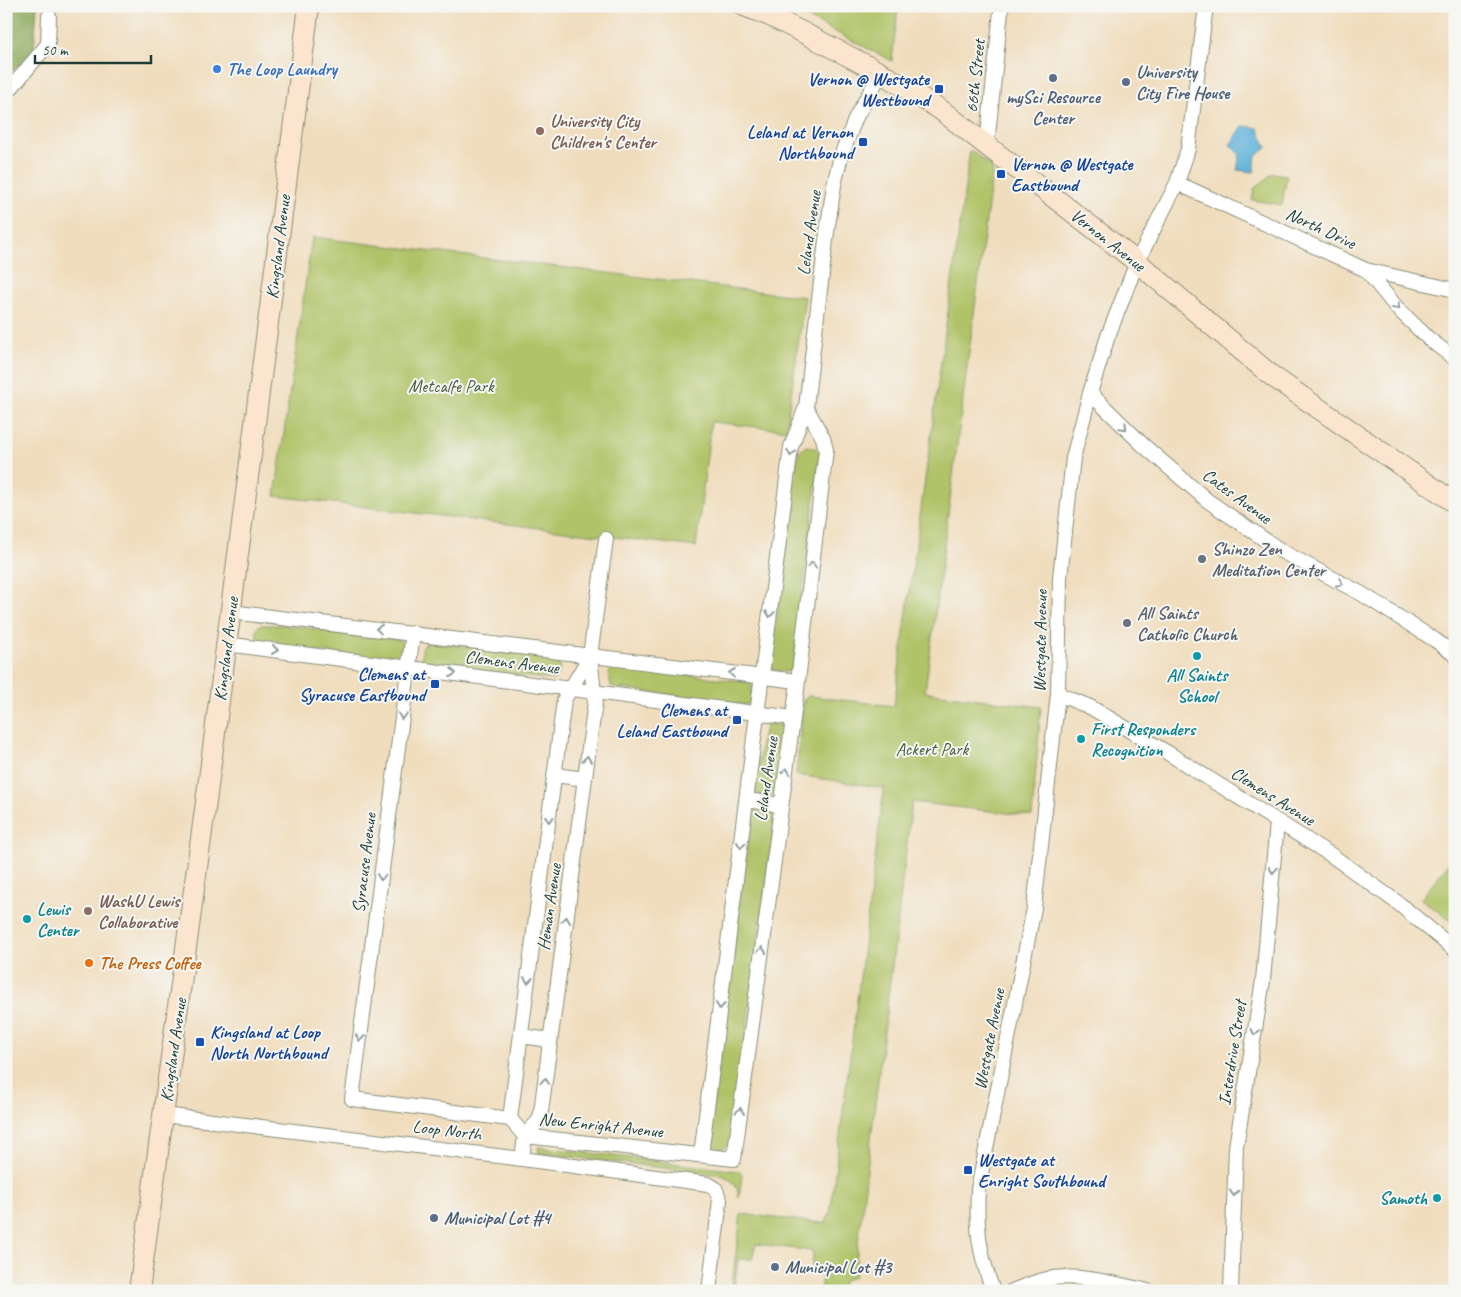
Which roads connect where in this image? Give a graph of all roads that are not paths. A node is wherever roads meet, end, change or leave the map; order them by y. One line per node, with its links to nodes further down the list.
1 (301, 6): 7 (street)
2 (309, 6): 7 (street, Kingsland Avenue)
3 (744, 6): 8 (street, Vernon Avenue)
4 (1206, 6): 11 (street, Westgate Avenue)
5 (1001, 10): 10 (street, 66th Street)
6 (50, 16): 9 (street)
7 (303, 49): 20 (street, Kingsland Avenue)
8 (881, 73): 10 (street, Vernon Avenue); 17 (street, Leland Avenue)
9 (6, 94)
10 (987, 145): 12 (street, Vernon Avenue)
11 (1177, 183): 12 (street, Westgate Avenue); 13 (street, North Drive)
12 (1136, 262): 16 (street, Westgate Avenue); 18 (street, Vernon Avenue)
13 (1366, 270): 14 (street, North Drive); 15 (street, one-way to 15)
14 (1455, 290)
15 (1455, 359)
16 (1090, 393): 23 (street, Cates Avenue, one-way to 23); 30 (street, Westgate Avenue)
17 (806, 407): 26 (street, Leland Avenue, one-way to 26); 27 (street, Leland Avenue, one-way to 17)
18 (1455, 503)
19 (606, 539): 24 (street, Heman Avenue)
20 (231, 612): 21 (street, Clemens Avenue, one-way to 20); 22 (street, Kingsland Avenue)
21 (413, 633): 24 (street, Clemens Avenue); 25 (street, Syracuse Avenue)
22 (226, 644): 25 (street, Clemens Avenue, one-way to 25); 41 (street, Kingsland Avenue)
23 (1455, 655)
24 (590, 656): 26 (street, Clemens Avenue, one-way to 24); 28 (street, Heman Avenue); 29 (street, Heman Avenue)
25 (408, 668): 28 (street, Clemens Avenue, one-way to 28); 42 (street, Syracuse Avenue, one-way to 42)
26 (762, 677): 27 (street, Clemens Avenue); 31 (street, Leland Avenue)
27 (797, 681): 32 (street, Leland Avenue)
28 (572, 688): 29 (street, Clemens Avenue); 33 (street, Heman Avenue)
29 (594, 691): 31 (street, Clemens Avenue); 34 (street, Heman Avenue, one-way to 29)
30 (1058, 694): 37 (street, Clemens Avenue); 49 (street, Westgate Avenue)
31 (758, 713): 32 (street, Clemens Avenue); 35 (street, Leland Avenue)
32 (793, 718): 36 (street, Leland Avenue, one-way to 32)
33 (554, 775): 34 (street); 39 (street, Heman Avenue, one-way to 39)
34 (585, 779): 40 (street, Heman Avenue, one-way to 34)
35 (747, 800): 36 (street); 44 (street, Leland Avenue, one-way to 44)
36 (781, 805): 46 (street, Leland Avenue, one-way to 36)
37 (1277, 822): 38 (street, Clemens Avenue); 52 (street, Interdrive Street, one-way to 52)
38 (1455, 950)
39 (521, 1036): 40 (street); 42 (street, Heman Avenue)
40 (550, 1040): 43 (street, Heman Avenue, one-way to 40)
41 (164, 1115): 45 (street, Loop North); 47 (street, Kingsland Avenue)
42 (510, 1119): 43 (street, New Enright Avenue)
43 (525, 1136): 44 (street, New Enright Avenue); 45 (street)
44 (701, 1155): 46 (street, New Enright Avenue)
45 (522, 1159): 48 (street, Loop North)
46 (734, 1159)
47 (139, 1291)
48 (709, 1291)
49 (993, 1291)
50 (1012, 1291): 51 (street)
51 (1148, 1291)
52 (1231, 1291)

